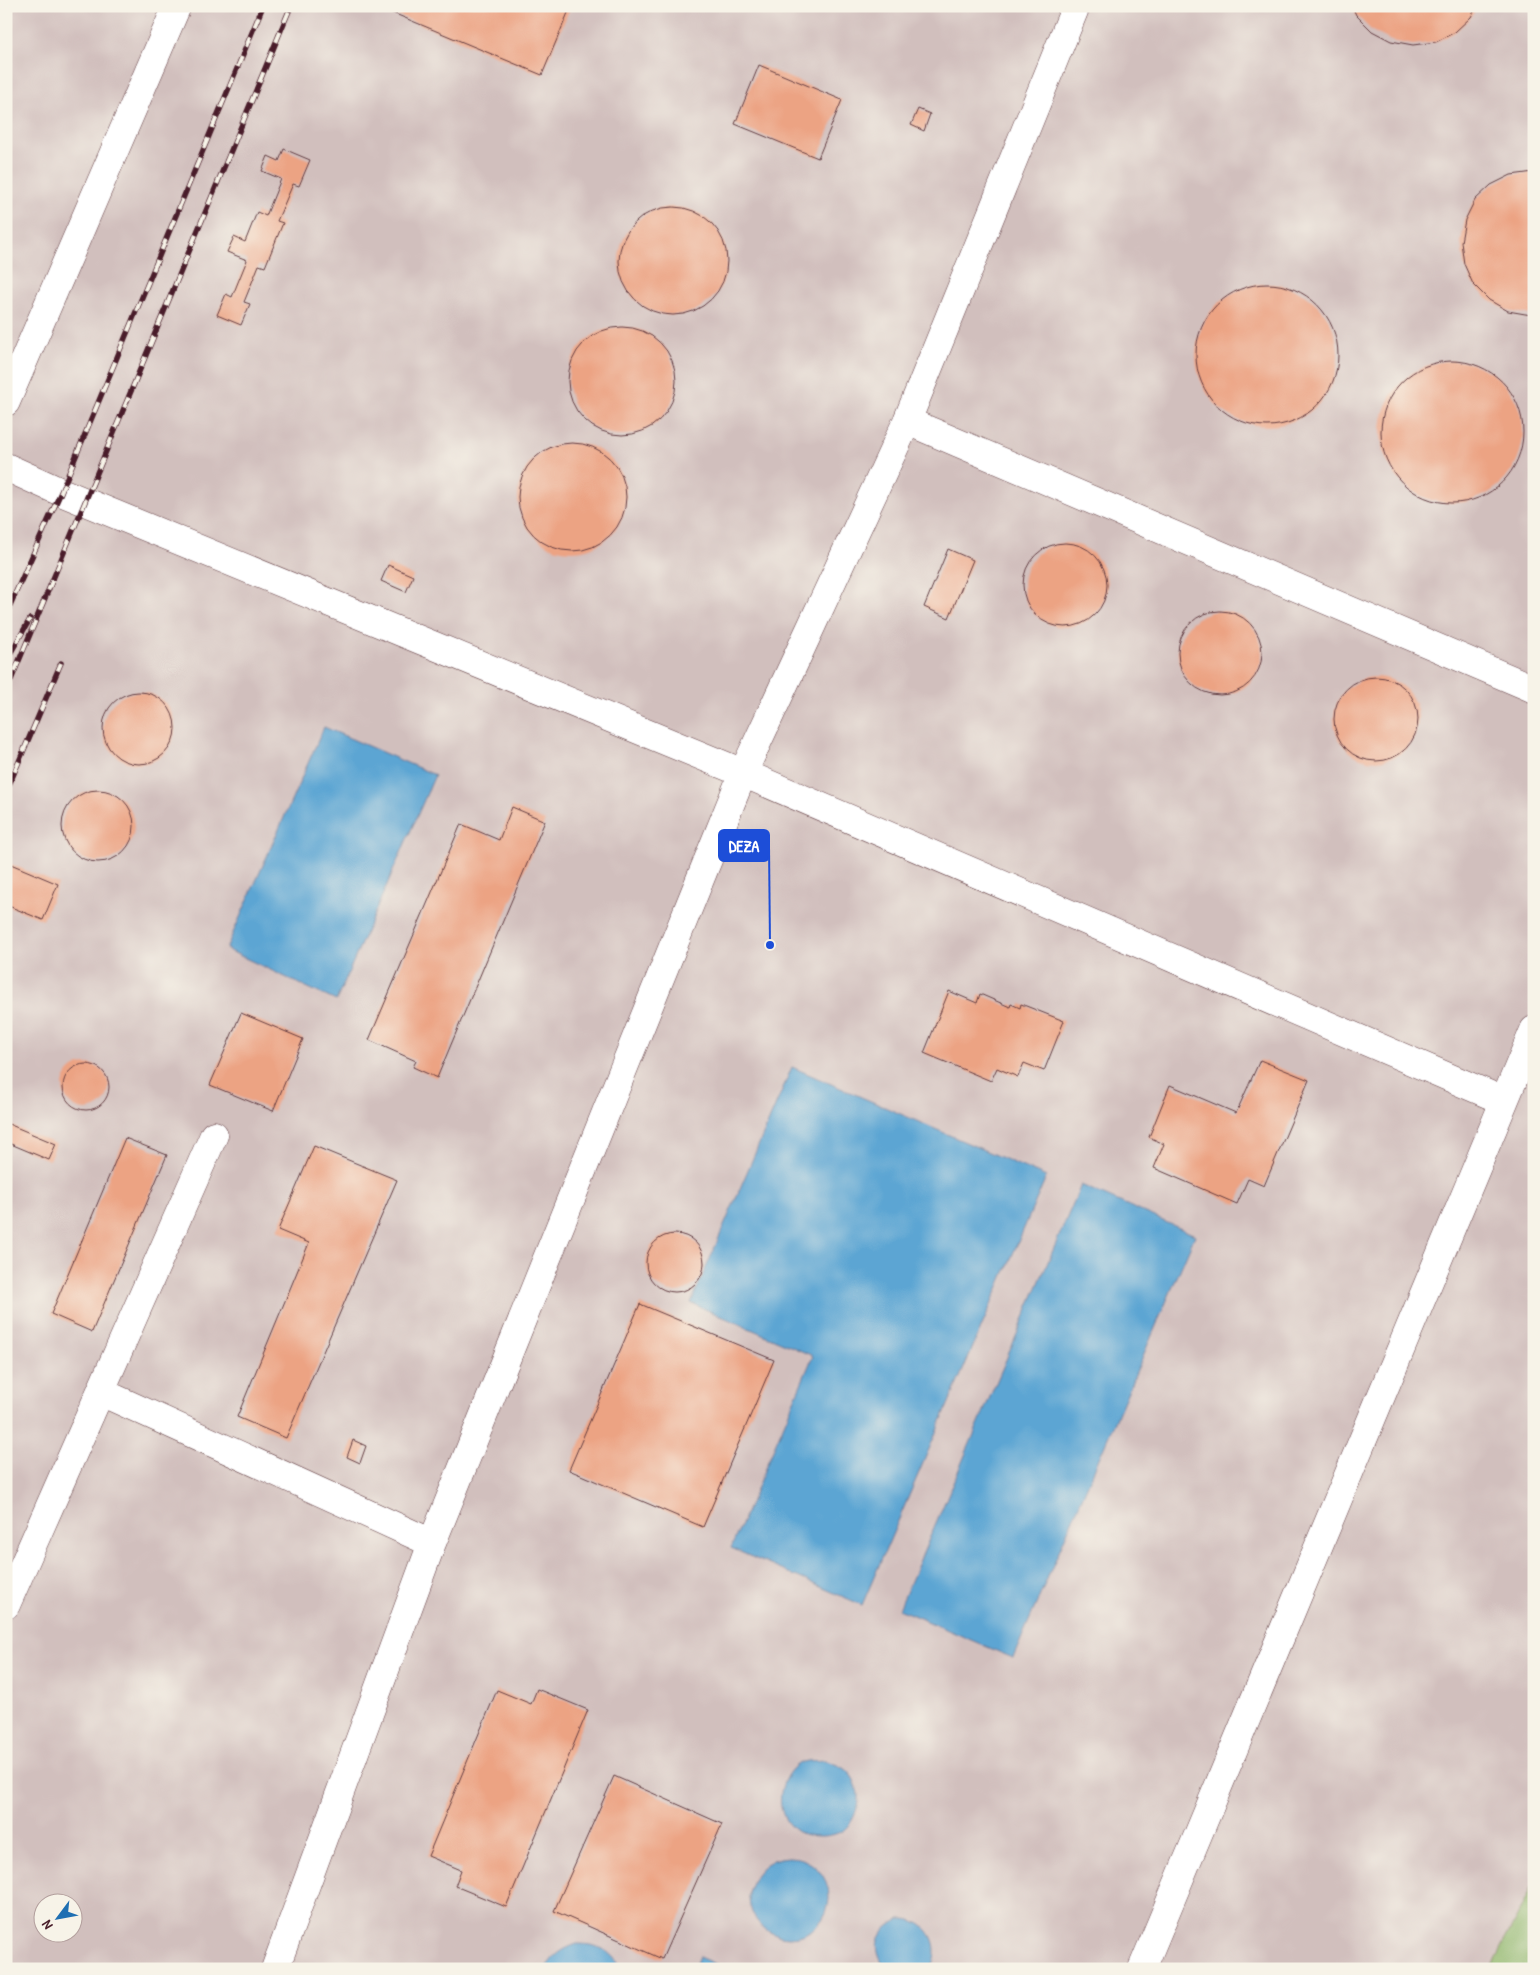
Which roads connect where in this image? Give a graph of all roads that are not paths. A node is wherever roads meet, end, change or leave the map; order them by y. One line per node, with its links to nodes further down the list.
1 (178, 6): 3 (lane)
2 (1076, 6): 4 (lane)
3 (6, 402)
4 (907, 422): 6 (lane); 7 (lane)
5 (6, 468): 7 (lane)
6 (1534, 690)
7 (743, 772): 9 (lane); 12 (lane)
8 (1534, 1030): 9 (lane)
9 (1504, 1102): 15 (lane)
10 (214, 1135): 11 (lane)
11 (101, 1392): 12 (lane); 13 (lane)
12 (432, 1543): 14 (lane)
13 (6, 1605)
14 (275, 1969)
15 (1142, 1969)

